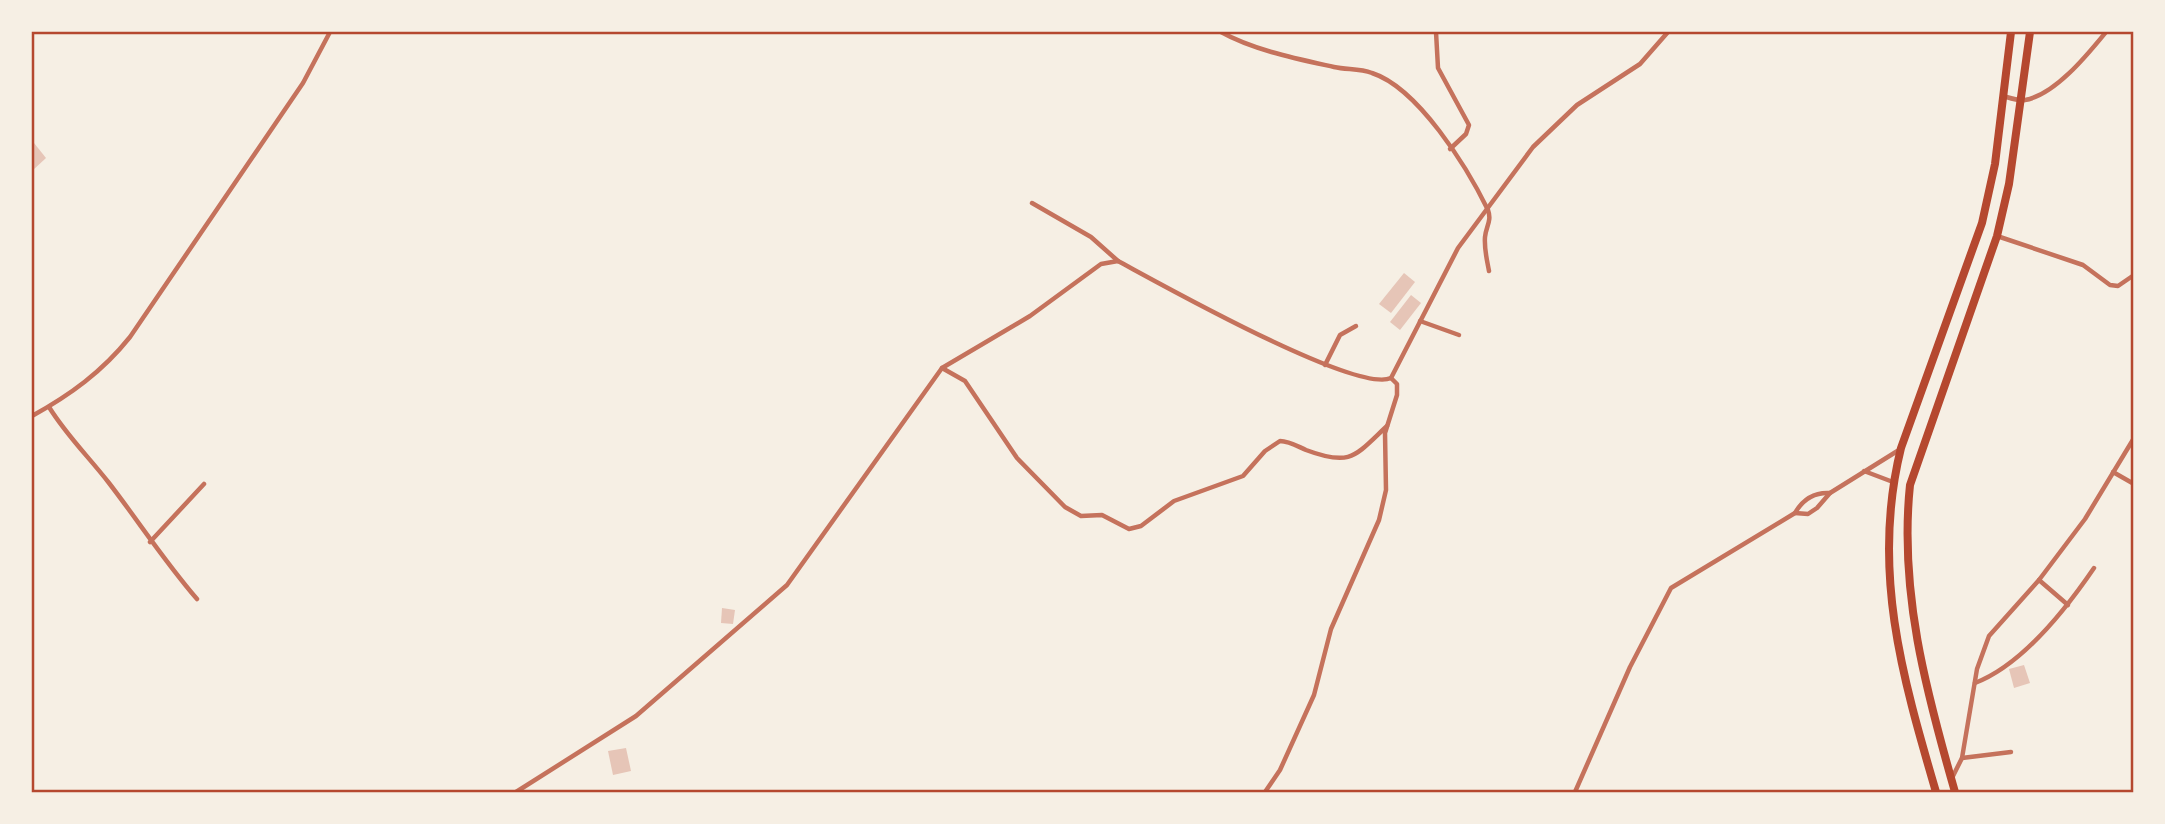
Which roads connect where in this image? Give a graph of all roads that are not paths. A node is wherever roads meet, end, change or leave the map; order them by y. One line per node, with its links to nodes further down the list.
1 (330, 32): 23 (street)
2 (1221, 32): 10 (street)
3 (1436, 32): 10 (street)
4 (1668, 32): 12 (street)
5 (2011, 32): 8 (highway)
6 (2030, 32): 9 (highway)
7 (2106, 32): 9 (street)
8 (2002, 96): 9 (street); 27 (highway)
9 (2022, 100): 13 (highway)
10 (1450, 149): 12 (street)
11 (1031, 203): 14 (street)
12 (1488, 210): 15 (street); 17 (street)
13 (1997, 236): 16 (street); 35 (highway)
14 (1118, 261): 20 (street); 21 (street)
15 (1489, 271)
16 (2133, 275)
17 (1420, 321): 19 (street); 22 (street)
18 (1356, 326): 20 (street)
19 (1460, 335)
20 (1325, 365): 22 (street)
21 (942, 368): 25 (street); 46 (street)
22 (1391, 378): 25 (street)
23 (49, 407): 24 (street); 37 (street)
24 (32, 416)
25 (1387, 426): 48 (street)
26 (2133, 438): 29 (street)
27 (1901, 448): 28 (street); 30 (highway)
28 (1864, 471): 30 (street); 33 (street)
29 (2113, 472): 32 (street); 39 (street)
30 (1893, 482): 36 (highway)
31 (204, 484): 37 (street)
32 (2133, 484)
33 (1830, 493): 34 (street); 34 (street)
34 (1795, 513): 49 (street)
35 (1906, 524): 36 (highway); 45 (highway)
36 (1889, 526): 50 (highway)
37 (150, 542): 40 (street)
38 (2094, 568): 41 (street)
39 (2039, 580): 41 (street); 42 (street)
40 (197, 599)
41 (2068, 605): 42 (street)
42 (1975, 683): 44 (street)
43 (2011, 752): 44 (street)
44 (1962, 758): 45 (street)
45 (1951, 780): 51 (highway)
46 (526, 790): 47 (street)
47 (516, 793)
48 (1265, 793)
49 (1575, 793)
50 (1936, 793)
51 (1955, 793)

